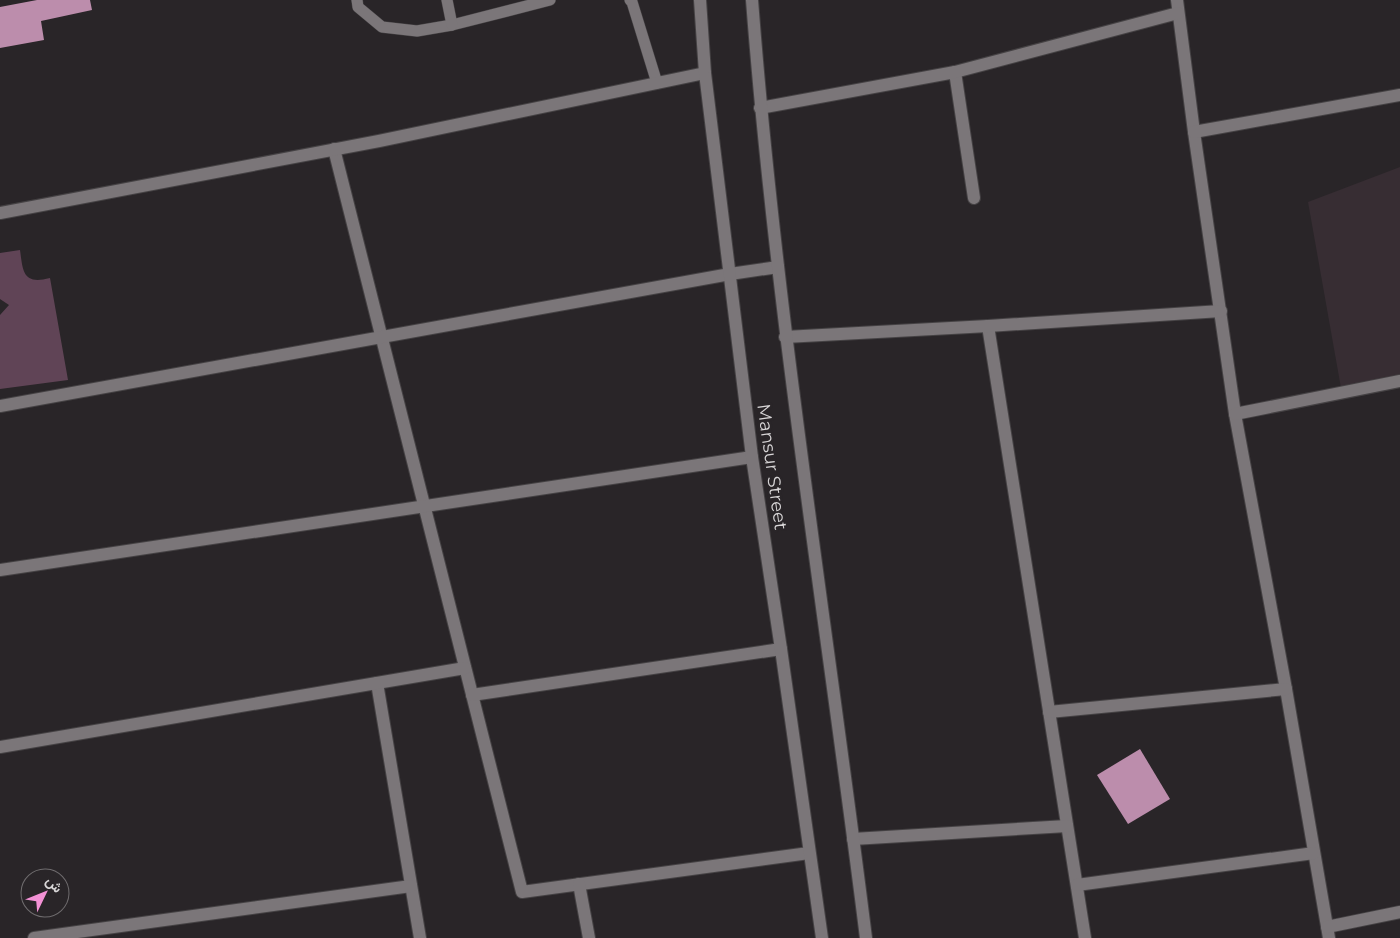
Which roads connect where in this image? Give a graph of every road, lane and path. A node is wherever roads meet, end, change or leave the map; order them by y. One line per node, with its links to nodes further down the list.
1 (357, 0): 8 (lane)
2 (447, 0): 8 (lane)
3 (550, 0): 8 (lane)
4 (630, 0): 11 (lane)
5 (700, 0): 10 (street, Mansur Street)
6 (752, 0): 13 (street, Mansur Street)
7 (1178, 6): 9 (street); 14 (street)
8 (452, 25)
9 (955, 72): 13 (street); 16 (street)
10 (706, 73): 11 (street); 19 (street, Mansur Street)
11 (657, 83): 15 (street)
12 (1400, 95): 14 (street)
13 (760, 108): 18 (street, Mansur Street)
14 (1194, 132): 20 (street)
15 (334, 150): 17 (street); 23 (street)
16 (974, 198)
17 (0, 213)
18 (778, 267): 19 (street); 22 (street, Mansur Street)
19 (730, 274): 23 (street); 27 (street, Mansur Street)
20 (1221, 311): 21 (street); 26 (street)
21 (988, 326): 22 (street); 35 (street)
22 (785, 337): 38 (street, Mansur Street)
23 (382, 338): 25 (street); 28 (street)
24 (1400, 380): 26 (street)
25 (0, 406)
26 (1235, 414): 33 (street)
27 (752, 457): 28 (street); 30 (street, Mansur Street)
28 (424, 506): 29 (street); 31 (street)
29 (0, 570)
30 (781, 649): 34 (street); 39 (street, Mansur Street)
31 (465, 668): 32 (street); 34 (street)
32 (377, 683): 36 (street); 43 (street)
33 (1286, 689): 35 (street); 40 (street)
34 (472, 695): 41 (street)
35 (1049, 712): 37 (street)
36 (0, 747)
37 (1067, 826): 38 (street); 42 (street)
38 (854, 839): 50 (street, Mansur Street)
39 (809, 853): 41 (street); 49 (street, Mansur Street)
40 (1314, 853): 42 (street); 45 (street)
41 (579, 884): 48 (street)
42 (1077, 885): 51 (street)
43 (411, 886): 46 (street); 47 (street)
44 (1400, 912): 45 (street)
45 (1328, 932)
46 (34, 938)
47 (420, 938)
48 (589, 938)
49 (822, 938)
50 (866, 938)
51 (1085, 938)

